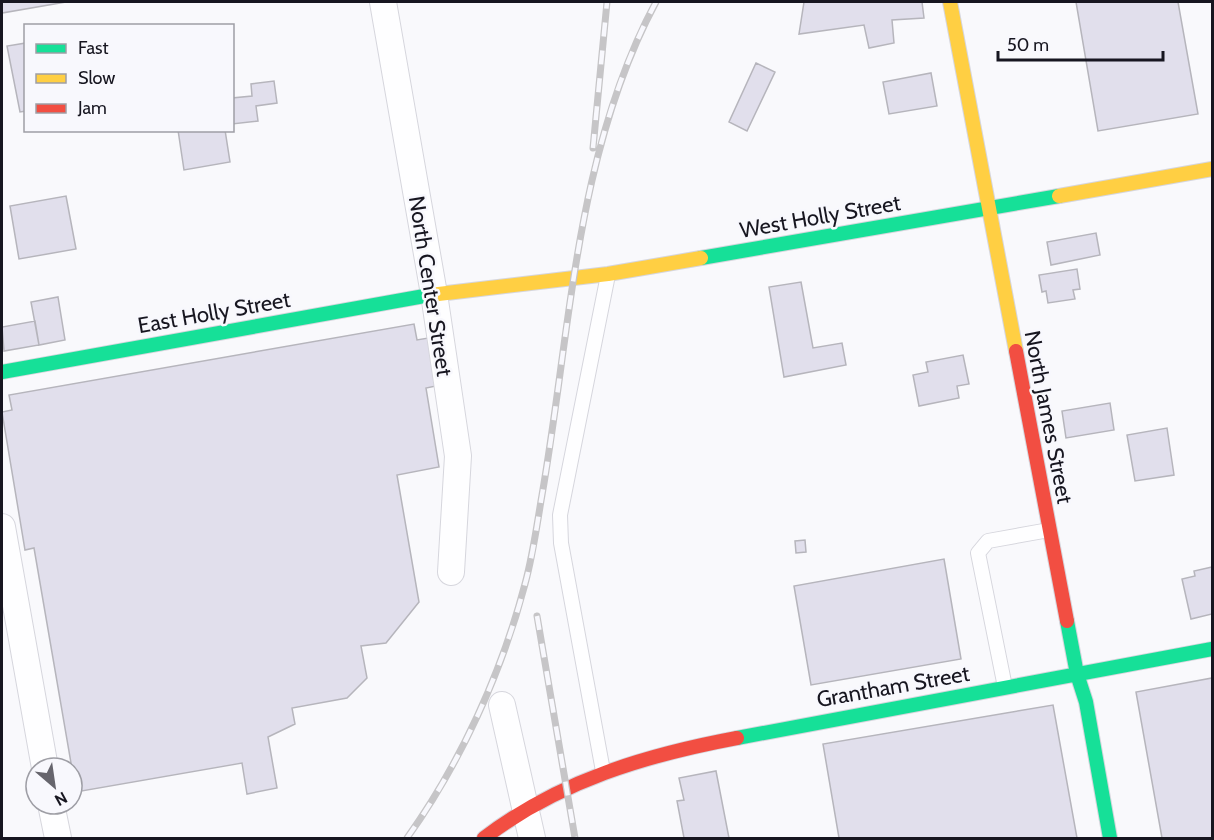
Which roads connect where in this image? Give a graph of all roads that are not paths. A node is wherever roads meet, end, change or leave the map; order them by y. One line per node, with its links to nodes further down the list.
1 (382, 2): 6 (street, North Center Street)
2 (950, 2): 4 (street, North James Street)
3 (1212, 169): 4 (street, West Holly Street)
4 (987, 207): 5 (street, West Holly Street); 9 (street, North James Street)
5 (608, 274): 6 (street, West Holly Street); 16 (lane)
6 (434, 294): 7 (street, East Holly Street); 10 (street, North Center Street)
7 (2, 372)
8 (2, 527): 15 (street)
9 (1049, 530): 12 (street, North James Street); 13 (lane)
10 (451, 572)
11 (1212, 649): 12 (street, Grantham Street)
12 (1077, 674): 13 (street, Grantham Street); 22 (street, North James Street)
13 (1005, 687): 16 (street, Grantham Street)
14 (502, 705): 17 (street)
15 (43, 756)
16 (603, 771): 17 (street, Grantham Street)
17 (526, 806): 20 (street, Grantham Street); 21 (street)
18 (53, 816): 19 (street)
19 (58, 838)
20 (484, 838)
21 (532, 838)
22 (1110, 838)

